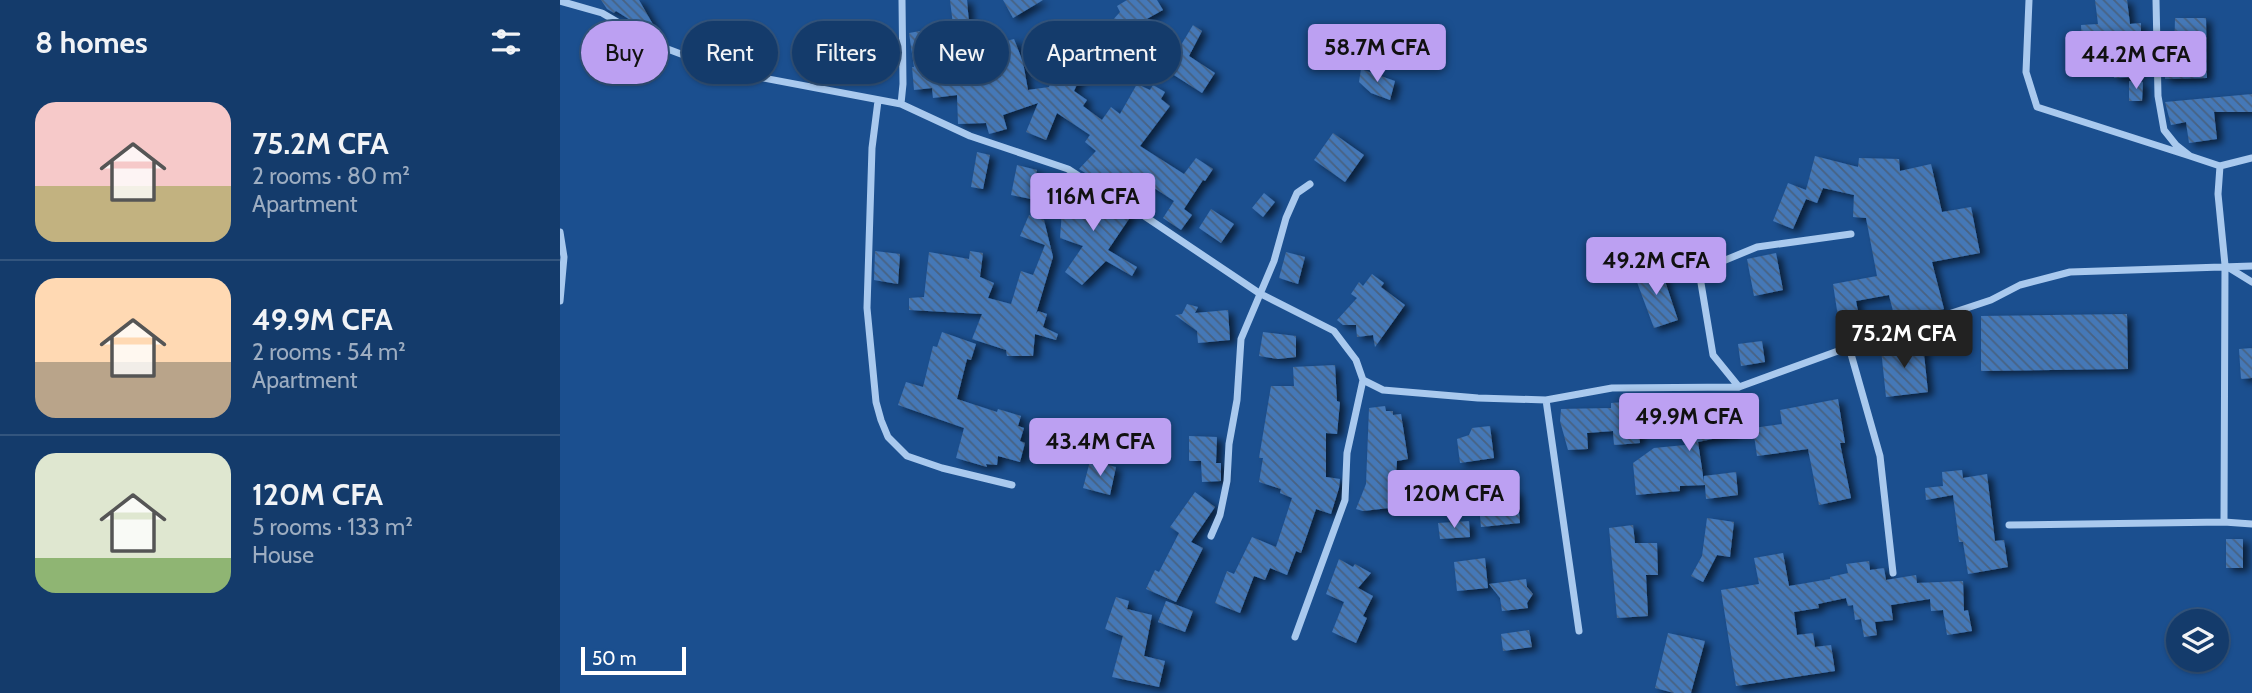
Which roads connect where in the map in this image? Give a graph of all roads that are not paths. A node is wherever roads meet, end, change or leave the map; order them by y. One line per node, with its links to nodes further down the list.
1 (902, 0): 6 (street)
2 (2029, 0): 7 (street)
3 (2156, 0): 7 (street)
4 (560, 1): 5 (street)
5 (878, 101): 6 (street); 22 (street)
6 (901, 104): 16 (street)
7 (2190, 156): 9 (street)
8 (2252, 158): 9 (street)
9 (2220, 166): 13 (street)
10 (1310, 184): 16 (street)
11 (560, 232): 17 (street)
12 (1851, 234): 20 (street)
13 (2225, 265): 14 (street); 15 (street); 18 (street); 23 (street)
14 (2252, 266)
15 (2252, 282)
16 (1259, 293): 19 (street); 26 (street)
17 (560, 301)
18 (1849, 347): 20 (street); 27 (street)
19 (1363, 380): 21 (street); 29 (street)
20 (1740, 387): 21 (street)
21 (1546, 400): 28 (street)
22 (1012, 485)
23 (2224, 522): 24 (street); 25 (street)
24 (2252, 524)
25 (2008, 525)
26 (1211, 536)
27 (1893, 573)
28 (1579, 631)
29 (1295, 637)

